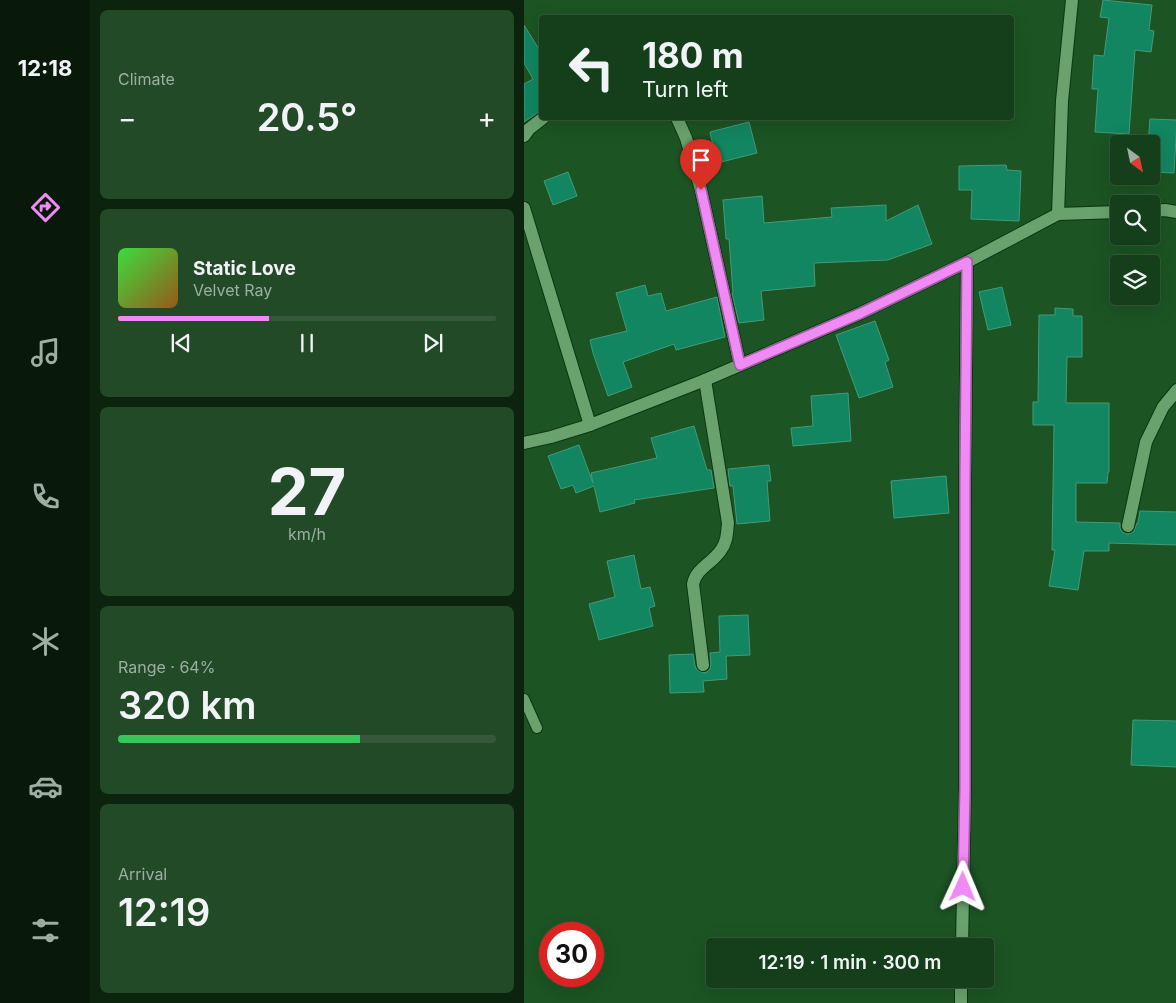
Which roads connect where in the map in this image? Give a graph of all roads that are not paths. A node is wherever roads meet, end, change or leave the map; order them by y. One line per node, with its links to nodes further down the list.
1 (1072, 0): 9 (street)
2 (540, 120): 4 (street)
3 (678, 120): 11 (street)
4 (524, 136)
5 (524, 208): 14 (street)
6 (1160, 210): 8 (street)
7 (1110, 212): 9 (street)
8 (1176, 212)
9 (1058, 214): 10 (street)
10 (967, 262): 11 (street); 20 (street)
11 (740, 365): 12 (street)
12 (704, 380): 14 (street); 17 (street)
13 (1176, 390): 16 (street)
14 (590, 425): 15 (street)
15 (524, 443)
16 (1128, 526)
17 (703, 665)
18 (524, 699): 19 (lane)
19 (536, 728)
20 (962, 938)
21 (962, 988): 22 (street)
22 (961, 1003)

